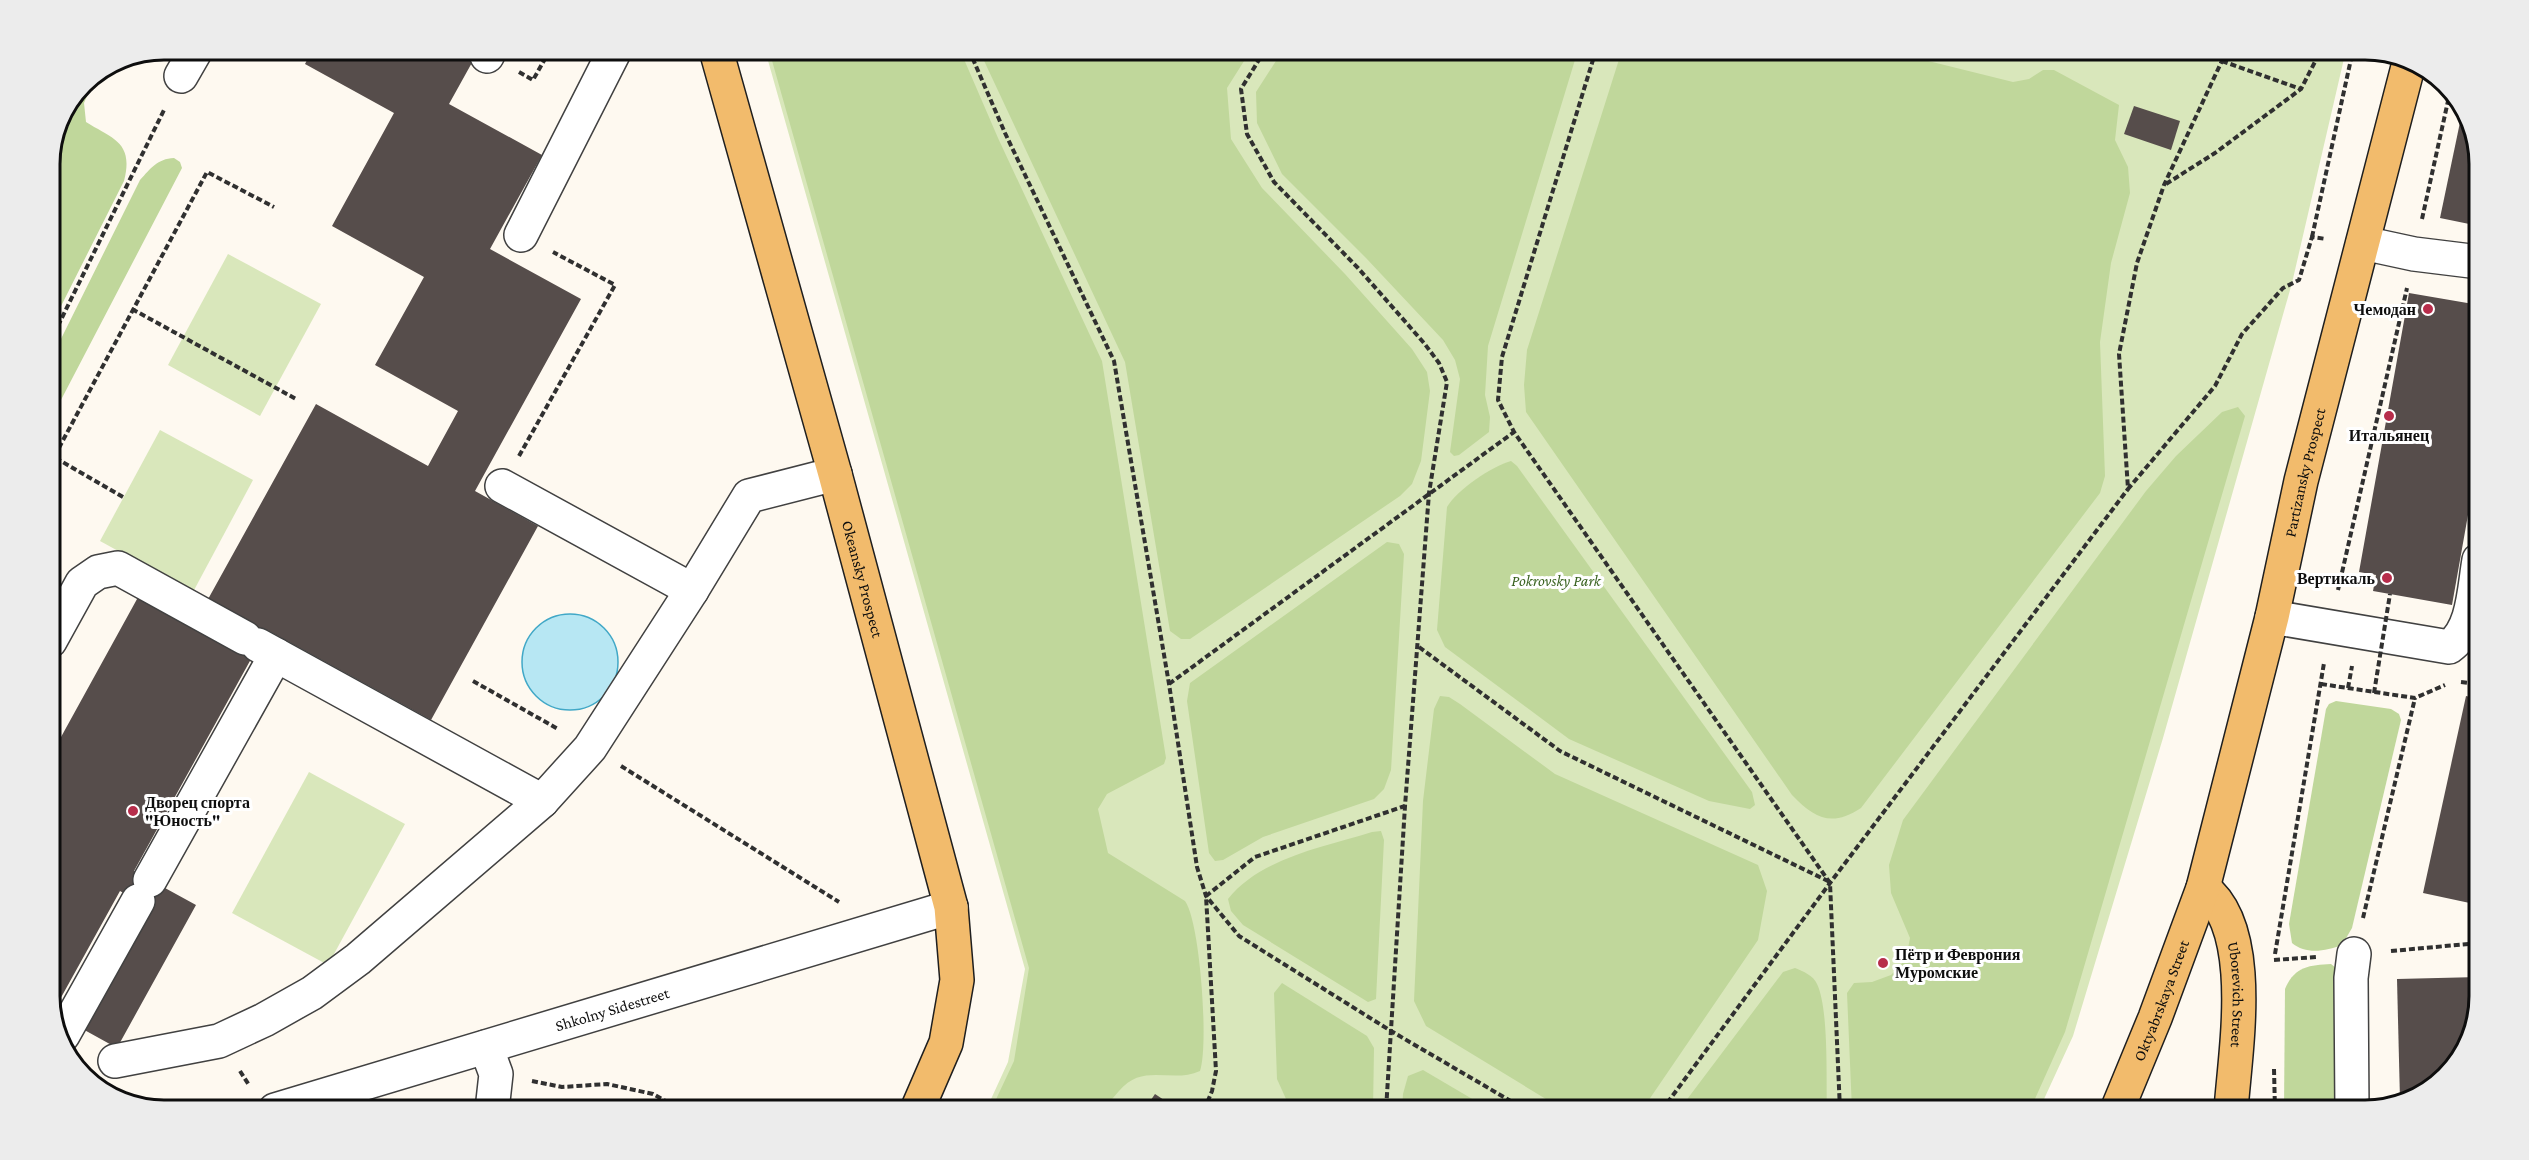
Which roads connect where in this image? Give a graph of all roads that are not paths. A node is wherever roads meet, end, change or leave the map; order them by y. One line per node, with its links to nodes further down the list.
1 (610, 60): 4 (street)
2 (719, 60): 7 (main road, Okeansky Prospect)
3 (2407, 69): 5 (main road, Partizansky Prospect)
4 (521, 235)
5 (2363, 243): 6 (street); 11 (main road, Partizansky Prospect)
6 (2469, 261)
7 (835, 474): 9 (street); 16 (main road, Okeansky Prospect)
8 (502, 486): 9 (street)
9 (692, 590): 14 (street)
10 (2469, 616): 11 (street)
11 (2272, 617): 15 (main road, Partizansky Prospect)
12 (60, 623): 13 (street)
13 (260, 646): 14 (street); 18 (street)
14 (542, 801): 20 (street)
15 (2203, 888): 24 (main road, Oktyabrskaya Street); 25 (main road, Uborevich Street)
16 (951, 907): 19 (street, Shkolny Sidestreet); 23 (main road, Okeansky Prospect)
17 (2354, 954): 26 (street)
18 (66, 1029)
19 (491, 1060): 21 (street, Shkolny Sidestreet); 22 (street)
20 (115, 1061)
21 (270, 1100)
22 (492, 1100)
23 (921, 1100)
24 (2121, 1100)
25 (2232, 1100)
26 (2352, 1100)

